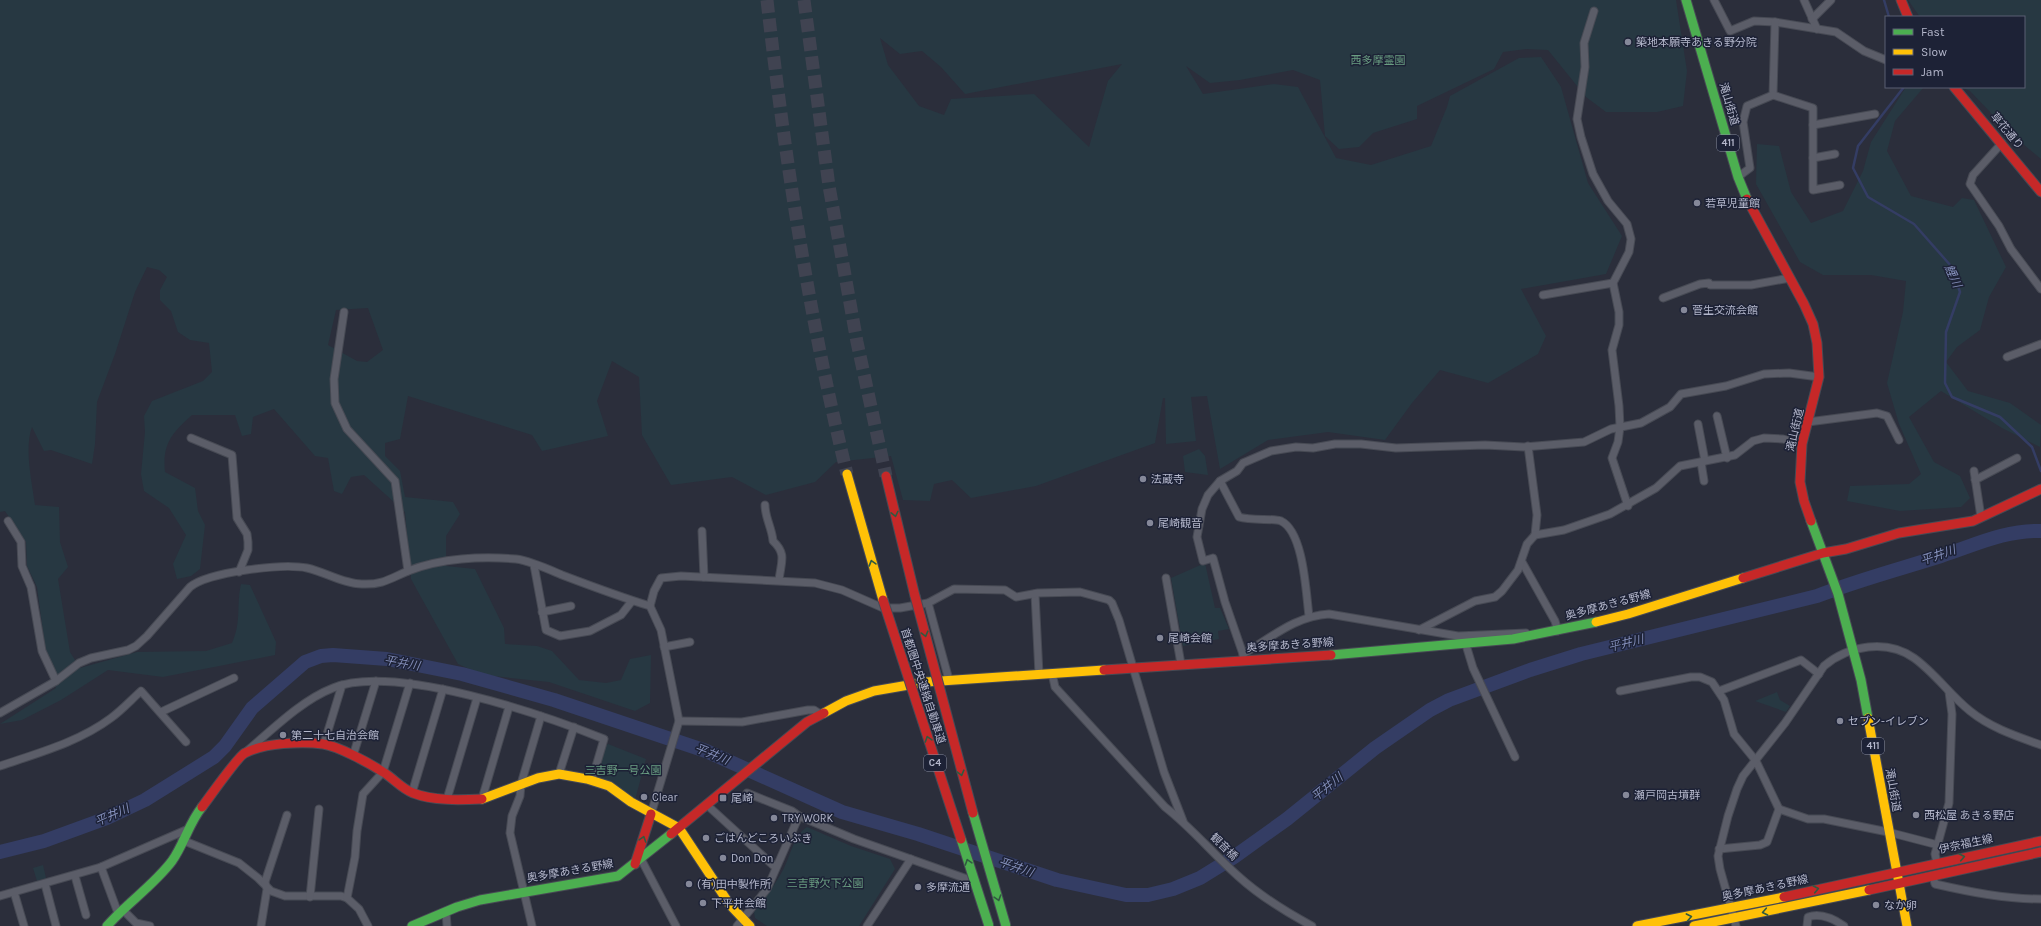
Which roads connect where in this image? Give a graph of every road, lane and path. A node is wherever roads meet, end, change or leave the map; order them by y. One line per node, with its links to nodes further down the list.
1 (1686, 0): 19 (main road, 滝山街道 / 411)
2 (1714, 0): 9 (street)
3 (1804, 0): 8 (street)
4 (1831, 0): 8 (street)
5 (1902, 0): 7 (main road)
6 (1594, 11): 23 (street)
7 (1908, 16)
8 (1812, 19): 10 (street)
9 (1775, 22): 10 (street); 13 (street)
10 (1817, 29): 11 (street)
11 (1885, 60)
12 (1955, 88): 16 (main road, 草花通り)
13 (1773, 95): 15 (street); 19 (street)
14 (1875, 114): 15 (street)
15 (1813, 125): 18 (street)
16 (2002, 143): 21 (main road, 草花通り); 24 (street)
17 (1835, 154): 18 (street)
18 (1813, 158): 20 (street)
19 (1738, 178): 22 (main road, 滝山街道 / 411)
20 (1840, 185)
21 (2041, 192)
22 (1790, 278): 26 (street); 30 (main road, 滝山街道 / 411)
23 (1613, 283): 25 (street); 34 (street)
24 (2041, 289)
25 (1543, 295)
26 (1663, 298)
27 (344, 312): 58 (street)
28 (2041, 344): 29 (street)
29 (2007, 357)
30 (1819, 377): 32 (main road, 滝山街道 / 411); 34 (street)
31 (1717, 416): 39 (street)
32 (1808, 422): 36 (street); 37 (main road, 滝山街道 / 411)
33 (1698, 424): 41 (street)
34 (1620, 427): 38 (street); 50 (street)
35 (191, 438): 59 (street)
36 (1899, 440)
37 (1802, 444): 39 (street); 55 (main road, 滝山街道 / 411)
38 (1528, 446): 46 (street); 54 (street)
39 (1727, 458): 41 (street)
40 (2017, 458): 45 (street)
41 (1703, 462): 47 (street); 50 (street)
42 (1974, 471): 45 (street)
43 (847, 474): 167 (main road, 首都圏中央連絡自動車道 / C4, one-way to 43, bridge)
44 (886, 476): 168 (main road, 首都圏中央連絡自動車道 / C4, one-way to 168, bridge)
45 (1975, 480): 51 (street)
46 (1220, 481): 69 (street); 76 (street)
47 (1704, 481)
48 (2039, 490): 51 (main road, 奥多摩あきる野線)
49 (765, 505): 62 (street)
50 (1628, 506): 54 (street)
51 (1981, 517): 55 (main road, 奥多摩あきる野線)
52 (8, 521): 84 (street)
53 (702, 531): 60 (street)
54 (1535, 535): 56 (street)
55 (1824, 557): 71 (main road, 奥多摩あきる野線); 75 (main road, 滝山街道 / 411)
56 (1522, 562): 70 (street); 71 (street)
57 (534, 565): 58 (street); 64 (street); 68 (street)
58 (408, 571): 59 (street)
59 (239, 572): 84 (street)
60 (704, 577): 62 (street); 67 (street)
61 (1166, 578): 77 (street)
62 (779, 580): 65 (street)
63 (1035, 594): 65 (street); 78 (street); 80 (street)
64 (632, 601): 67 (street); 68 (street)
65 (928, 603): 83 (street)
66 (571, 606): 68 (street)
67 (650, 606): 74 (street)
68 (542, 612)
69 (1309, 616): 70 (street); 76 (street)
70 (1419, 630): 71 (street)
71 (1558, 631): 73 (main road, 奥多摩あきる野線)
72 (690, 642): 74 (street)
73 (1466, 645): 76 (main road, 奥多摩あきる野線); 105 (street)
74 (664, 647): 98 (street)
75 (1853, 650): 81 (street); 91 (street); 125 (main road, 滝山街道 / 411)
76 (1243, 657): 77 (main road, 奥多摩あきる野線)
77 (1181, 664): 78 (main road, 奥多摩あきる野線)
78 (1133, 668): 79 (main road, 奥多摩あきる野線); 122 (street)
79 (1052, 673): 80 (main road, 奥多摩あきる野線); 122 (street, 観音橋)
80 (1039, 674): 83 (main road, 奥多摩あきる野線)
81 (1819, 674): 89 (street); 106 (street)
82 (234, 678): 94 (street)
83 (949, 680): 96 (main road, 奥多摩あきる野線)
84 (56, 681): 95 (street)
85 (376, 681): 86 (street); 87 (street); 104 (street)
86 (410, 683): 88 (street); 108 (street)
87 (342, 685): 101 (street); 103 (street)
88 (443, 689): 92 (street); 112 (street)
89 (1719, 691): 90 (street); 106 (street)
90 (1620, 692)
91 (1949, 692): 102 (street); 128 (street)
92 (477, 698): 93 (street); 114 (street)
93 (509, 707): 97 (street); 115 (street)
94 (161, 712): 100 (street); 107 (street)
95 (0, 713)
96 (820, 714): 98 (street); 116 (main road, 奥多摩あきる野線)
97 (541, 716): 99 (street); 111 (street)
98 (679, 723): 119 (street)
99 (574, 727): 109 (street); 110 (street)
100 (186, 742)
101 (324, 744): 103 (main road); 104 (main road)
102 (2041, 746)
103 (244, 753): 124 (main road)
104 (354, 756): 108 (main road)
105 (1516, 757)
106 (1756, 760): 118 (street); 129 (street)
107 (0, 766)
108 (383, 772): 112 (main road); 147 (street)
109 (559, 774): 110 (main road); 111 (main road)
110 (592, 780): 119 (main road)
111 (521, 784): 115 (main road); 144 (street)
112 (412, 793): 114 (main road)
113 (748, 794): 121 (street)
114 (447, 799): 115 (main road)
115 (482, 799)
116 (707, 805): 123 (main road, 奥多摩あきる野線); 135 (street)
117 (319, 809): 146 (street)
118 (1779, 809): 125 (street); 129 (street)
119 (651, 814): 123 (main road); 132 (main road, one-way to 119)
120 (287, 815): 142 (street)
121 (799, 816): 131 (street); 135 (street)
122 (1183, 821): 169 (street, 観音橋)
123 (679, 828): 132 (main road, 奥多摩あきる野線); 154 (main road)
124 (186, 830): 126 (main road); 134 (street)
125 (1888, 832): 128 (street); 136 (main road, 滝山街道 / 411)
126 (182, 840): 142 (street); 150 (main road)
127 (2041, 840): 133 (main road, 伊奈福生線, one-way to 127)
128 (1938, 845): 133 (street)
129 (1719, 849): 149 (street)
130 (2041, 852): 138 (main road)
131 (911, 859): 139 (street); 166 (street)
132 (638, 862): 144 (main road, 奥多摩あきる野線); 164 (street)
133 (1937, 863): 136 (main road, 伊奈福生線)
134 (101, 867): 137 (street); 150 (street)
135 (775, 867): 154 (street)
136 (1897, 872): 141 (main road, 滝山街道 / 411); 149 (main road, 奥多摩あきる野線, one-way to 136)
137 (75, 876): 140 (street); 152 (street)
138 (1933, 876): 141 (main road); 148 (street)
139 (970, 880)
140 (45, 884): 143 (street); 156 (street)
141 (1899, 884): 153 (main road, 奥多摩あきる野線, one-way to 153); 174 (main road, 滝山街道 / 411)
142 (267, 889): 146 (street); 159 (street)
143 (14, 892): 145 (street); 155 (street)
144 (524, 892): 151 (main road, 奥多摩あきる野線); 163 (street)
145 (0, 896)
146 (310, 897): 147 (street)
147 (347, 898): 160 (street)
148 (2041, 899)
149 (1730, 908): 153 (street); 170 (main road, 奥多摩あきる野線, one-way to 149)
150 (120, 911): 157 (main road); 158 (street)
151 (446, 912): 161 (main road, 奥多摩あきる野線); 162 (street)
152 (86, 915)
153 (1735, 922): 171 (main road, 奥多摩あきる野線)
154 (739, 923): 165 (main road)
155 (24, 926)
156 (56, 926)
157 (107, 926)
158 (150, 926)
159 (261, 926)
160 (368, 926)
161 (412, 926)
162 (447, 926)
163 (532, 926)
164 (676, 926)
165 (750, 926)
166 (867, 926)
167 (989, 926)
168 (1006, 926)
169 (1312, 926)
170 (1637, 926)
171 (1694, 926)
172 (1807, 926): 173 (street)
173 (1844, 926)
174 (1906, 926)

